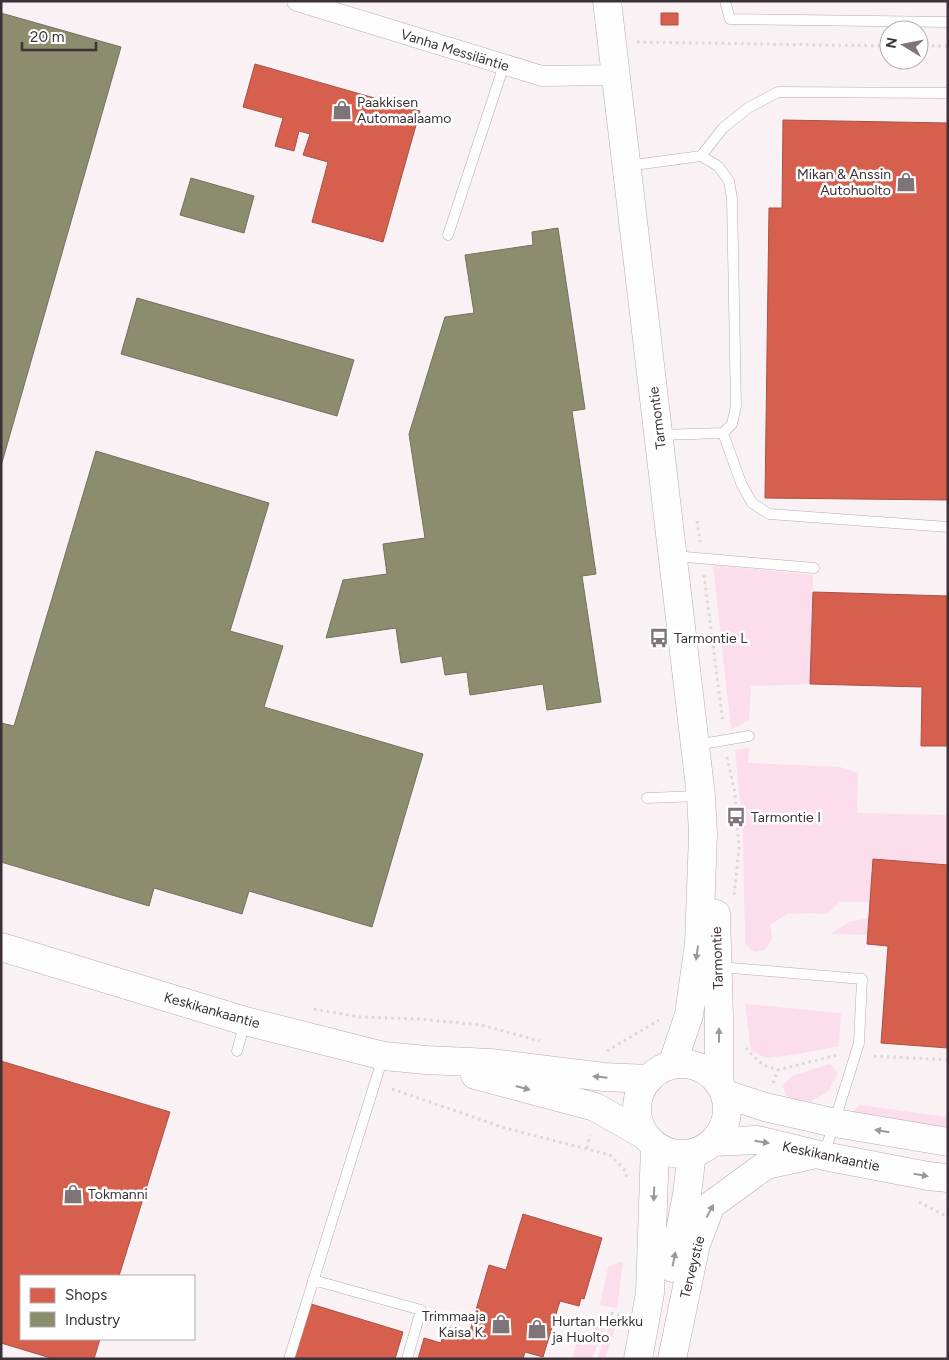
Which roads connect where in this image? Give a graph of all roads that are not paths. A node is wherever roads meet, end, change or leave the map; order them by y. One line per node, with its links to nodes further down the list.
1 (297, 1): 5 (street, Vanha Messiläntie)
2 (607, 1): 6 (street, Tarmontie)
3 (725, 1): 4 (lane)
4 (948, 22)
5 (504, 64): 6 (street, Vanha Messiläntie); 10 (lane)
6 (616, 75): 9 (street, Tarmontie)
7 (948, 93): 8 (lane)
8 (700, 156): 9 (lane); 11 (lane)
9 (627, 166): 12 (street, Tarmontie)
10 (448, 235)
11 (723, 433): 12 (lane); 13 (lane)
12 (658, 434): 14 (street, Tarmontie)
13 (948, 527)
14 (673, 556): 15 (lane); 17 (street, Tarmontie)
15 (814, 568)
16 (749, 736): 17 (lane)
17 (695, 745): 18 (street, Tarmontie)
18 (701, 796): 19 (lane); 20 (street, Tarmontie)
19 (647, 798)
20 (704, 834): 22 (street, Tarmontie); 27 (street, Tarmontie, one-way to 27)
21 (1, 947): 23 (street, Keskikankaantie)
22 (718, 967): 29 (street, Tarmontie, one-way to 22); 30 (lane)
23 (245, 1021): 24 (lane); 25 (street, Keskikankaantie)
24 (236, 1052)
25 (384, 1056): 26 (street, Keskikankaantie); 36 (lane)
26 (426, 1060): 28 (street, Keskikankaantie, one-way to 26); 31 (street, Keskikankaantie, one-way to 31)
27 (672, 1065): 28 (street); 29 (street)
28 (649, 1079): 31 (street)
29 (722, 1089): 30 (street); 33 (street)
30 (835, 1123): 32 (street, one-way to 30); 34 (lane)
31 (651, 1141): 33 (street); 39 (street, one-way to 39)
32 (948, 1142)
33 (703, 1148): 34 (street, Keskikankaantie, one-way to 34); 40 (street, Terveystie, one-way to 33)
34 (820, 1155): 35 (street, Keskikankaantie, one-way to 35); 41 (street, Terveystie, one-way to 34)
35 (948, 1178)
36 (313, 1280): 37 (lane); 38 (lane)
37 (289, 1359)
38 (407, 1359)
39 (638, 1359)
40 (656, 1359)
41 (672, 1359)

